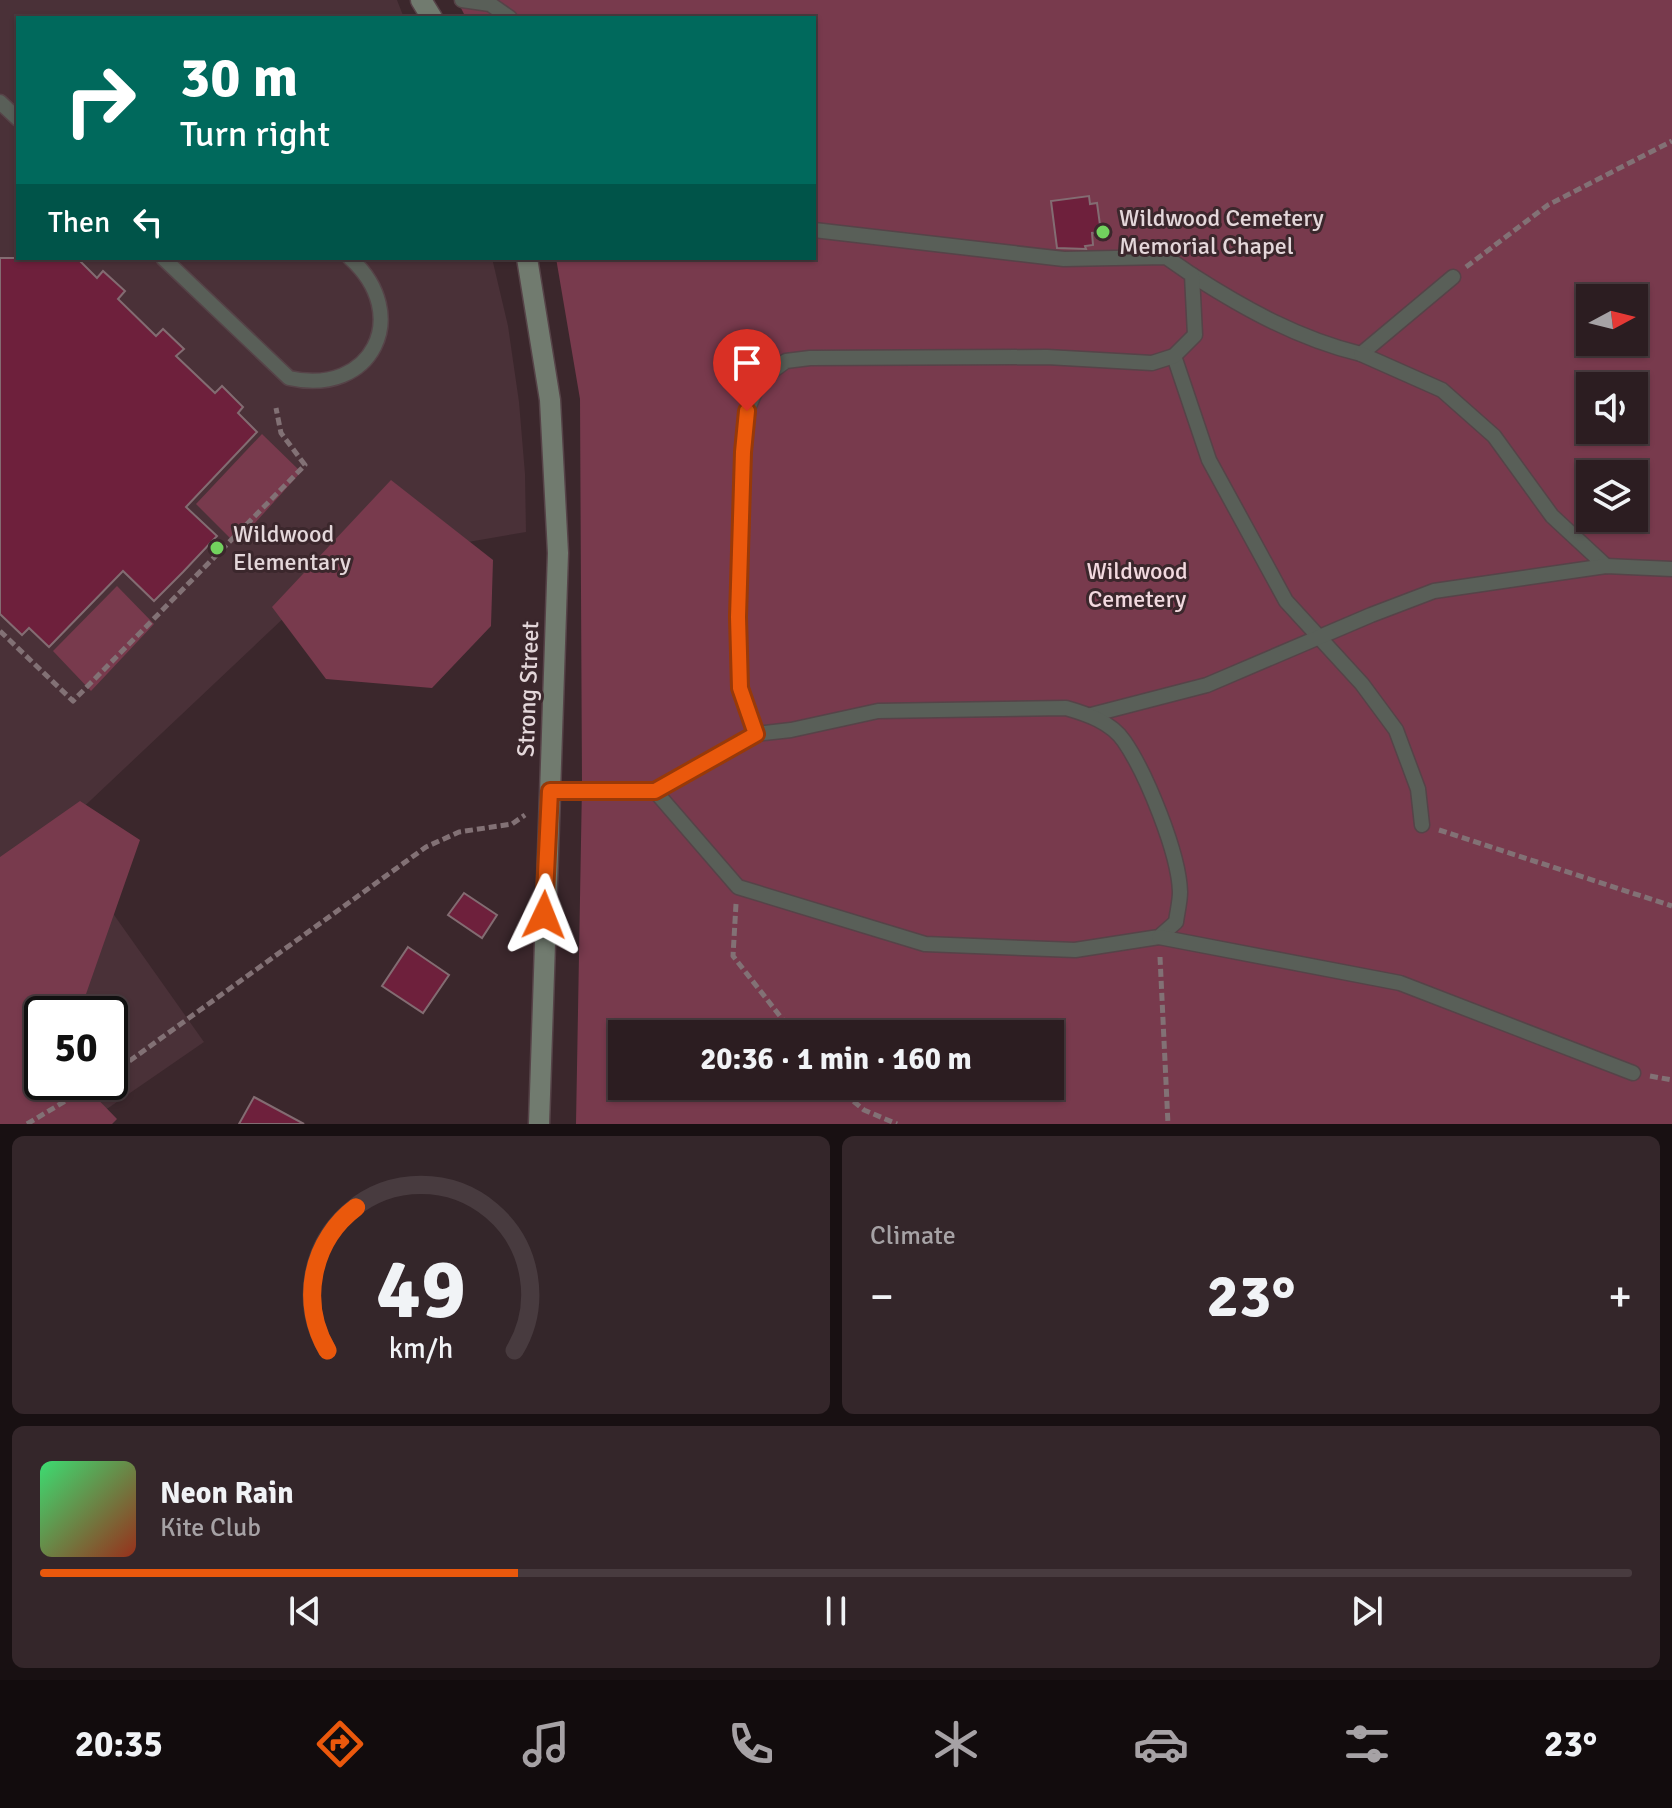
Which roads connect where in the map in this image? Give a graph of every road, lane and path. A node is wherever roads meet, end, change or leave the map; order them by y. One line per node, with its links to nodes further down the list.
1 (462, 0): 2 (lane)
2 (507, 16)
3 (1672, 141): 9 (path)
4 (816, 230): 8 (lane)
5 (165, 260): 6 (lane)
6 (352, 260)
7 (527, 260): 19 (main road, Strong Street)
8 (1192, 275): 10 (lane); 11 (lane)
9 (1453, 277): 10 (lane)
10 (1361, 354): 13 (lane)
11 (1174, 356): 16 (lane); 18 (lane)
12 (276, 408): 15 (path)
13 (1606, 566): 14 (lane); 16 (lane)
14 (1672, 569)
15 (0, 631)
16 (1318, 637): 17 (lane); 22 (lane)
17 (1091, 715): 18 (lane); 25 (lane)
18 (756, 734): 20 (lane)
19 (550, 791): 20 (lane); 32 (main road, Strong Street)
20 (655, 791): 23 (lane)
21 (526, 815): 27 (path)
22 (1422, 825): 24 (path)
23 (738, 887): 25 (lane); 26 (path)
24 (1672, 906)
25 (1159, 937): 28 (lane); 34 (path)
26 (783, 1020)
27 (128, 1062)
28 (1633, 1073)
29 (67, 1100): 31 (path)
30 (852, 1100): 33 (path)
31 (27, 1124)
32 (539, 1124)
33 (897, 1124)
34 (1168, 1124)

